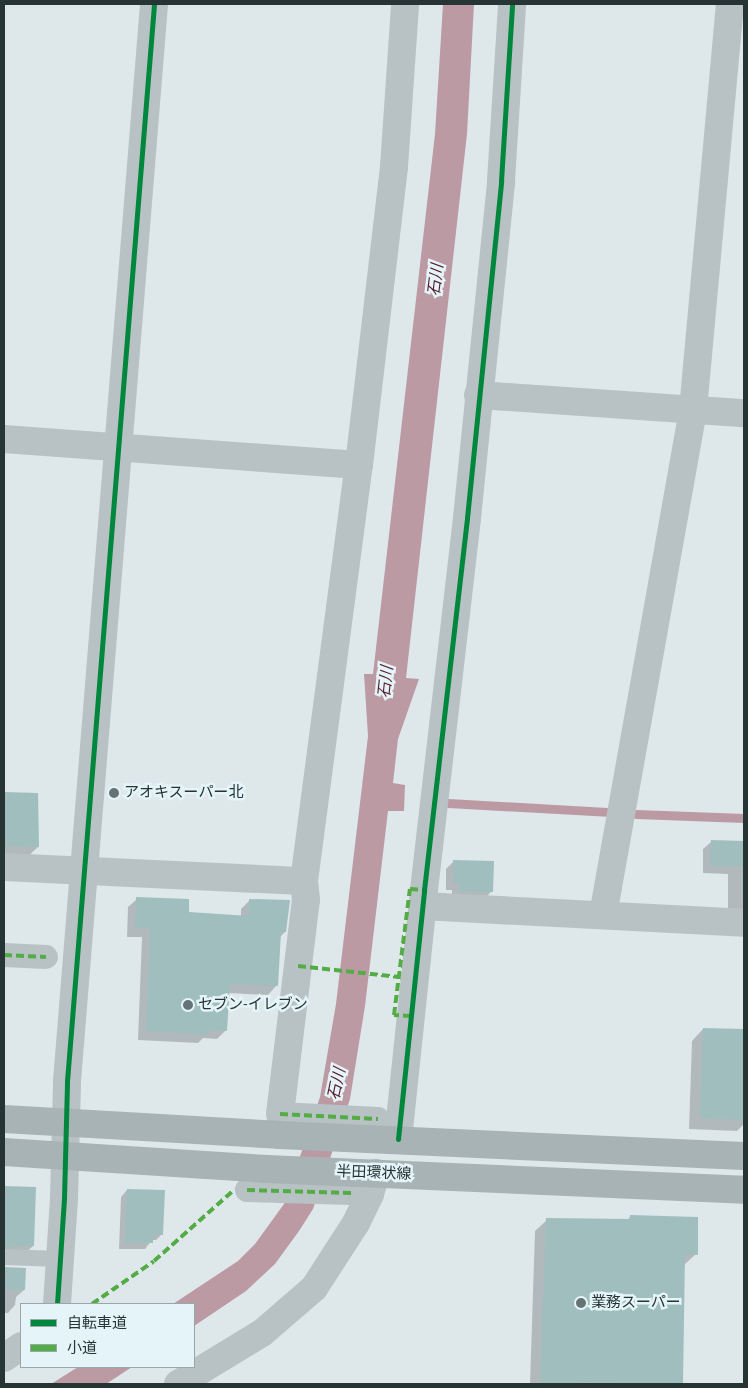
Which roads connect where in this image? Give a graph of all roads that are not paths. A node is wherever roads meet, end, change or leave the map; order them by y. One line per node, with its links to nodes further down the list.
1 (154, 4): 9 (street)
2 (405, 4): 10 (street)
3 (512, 4): 5 (street)
4 (730, 4): 6 (street)
5 (478, 396): 6 (street); 14 (street)
6 (693, 410): 7 (street); 15 (street)
7 (744, 413)
8 (4, 439): 9 (street)
9 (117, 448): 10 (street); 12 (street)
10 (359, 466): 13 (street)
11 (4, 867): 12 (street)
12 (84, 872): 13 (street); 20 (street)
13 (304, 881): 21 (street)
14 (422, 906): 15 (street); 22 (street)
15 (603, 915): 16 (street)
16 (744, 923)
17 (4, 955): 18 (street)
18 (46, 957)
19 (4, 1119): 20 (main road)
20 (66, 1122): 21 (main road); 24 (street)
21 (280, 1124): 22 (main road)
22 (384, 1132): 25 (main road)
23 (4, 1152): 24 (main road, 半田環状線)
24 (65, 1155): 26 (main road, 半田環状線); 30 (street)
25 (744, 1156)
26 (363, 1180): 27 (street); 28 (main road, 半田環状線); 34 (street)
27 (247, 1190)
28 (744, 1190)
29 (4, 1256): 30 (lane)
30 (60, 1259): 31 (street)
31 (57, 1303)
32 (20, 1347): 33 (street)
33 (4, 1358)
34 (178, 1384)

